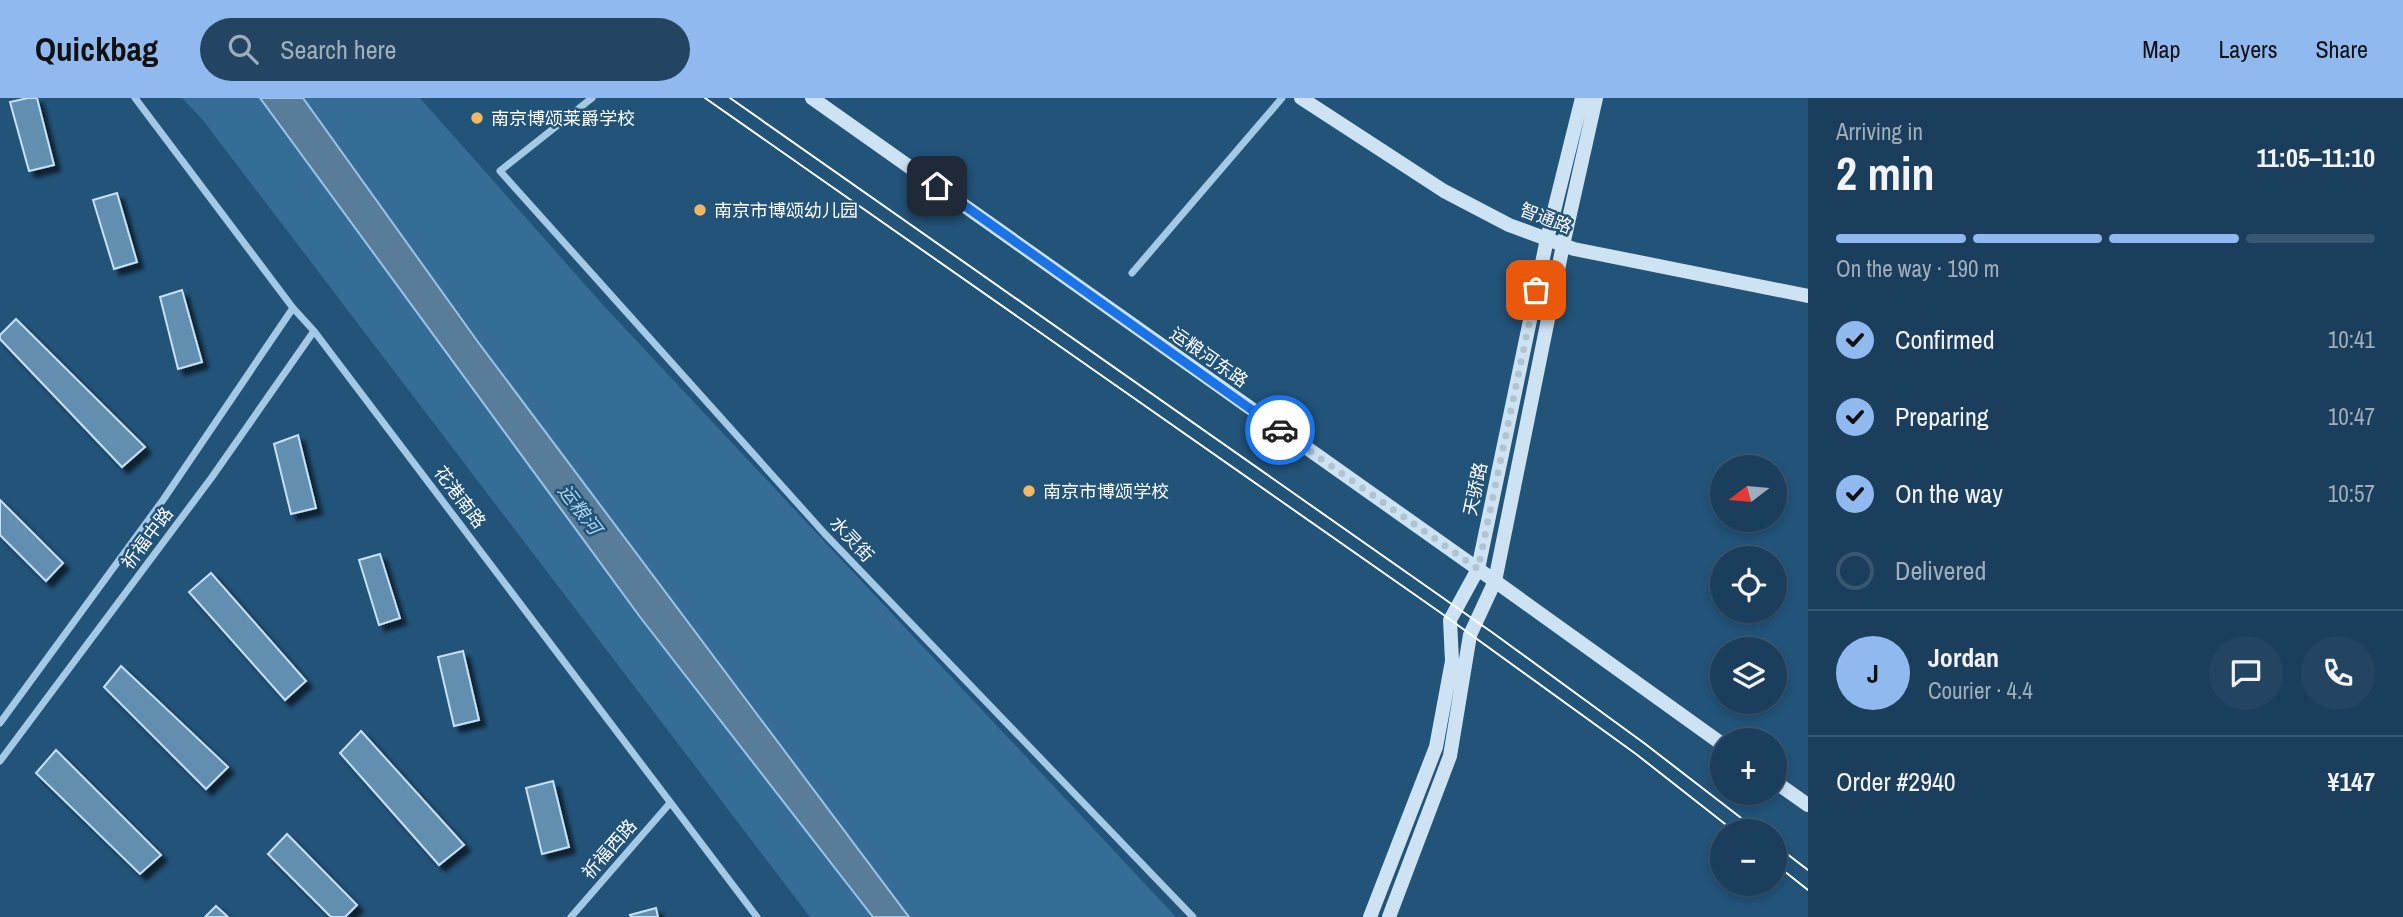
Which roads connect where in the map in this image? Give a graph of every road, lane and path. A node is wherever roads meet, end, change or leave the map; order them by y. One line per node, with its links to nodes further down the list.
1 (135, 98): 12 (street, 花港南路)
2 (592, 98): 24 (street, 水灵街)
3 (812, 98): 14 (street, 运粮河东路)
4 (1282, 98): 10 (street)
5 (1301, 98): 8 (street, 智通路)
6 (1582, 98): 8 (street, 天骄路)
7 (1596, 98): 9 (street)
8 (1547, 239): 9 (street, 智通路); 14 (street, 天骄路)
9 (1563, 245): 11 (street, 智通路); 15 (street)
10 (1132, 273)
11 (1808, 296)
12 (293, 308): 13 (street, 花港南路); 16 (street, 祈福中路)
13 (314, 331): 18 (street, 祈福中路); 20 (street, 花港南路)
14 (1478, 569): 15 (street, 运粮河东路); 25 (street, 天骄路)
15 (1495, 581): 17 (street, 运粮河东路); 26 (street)
16 (0, 723)
17 (1710, 735)
18 (0, 761)
19 (1787, 790): 21 (street)
20 (670, 803): 22 (street, 祈福西路); 23 (street, 花港南路)
21 (1808, 805)
22 (571, 917)
23 (757, 917)
24 (1193, 917)
25 (1370, 917)
26 (1389, 917)

